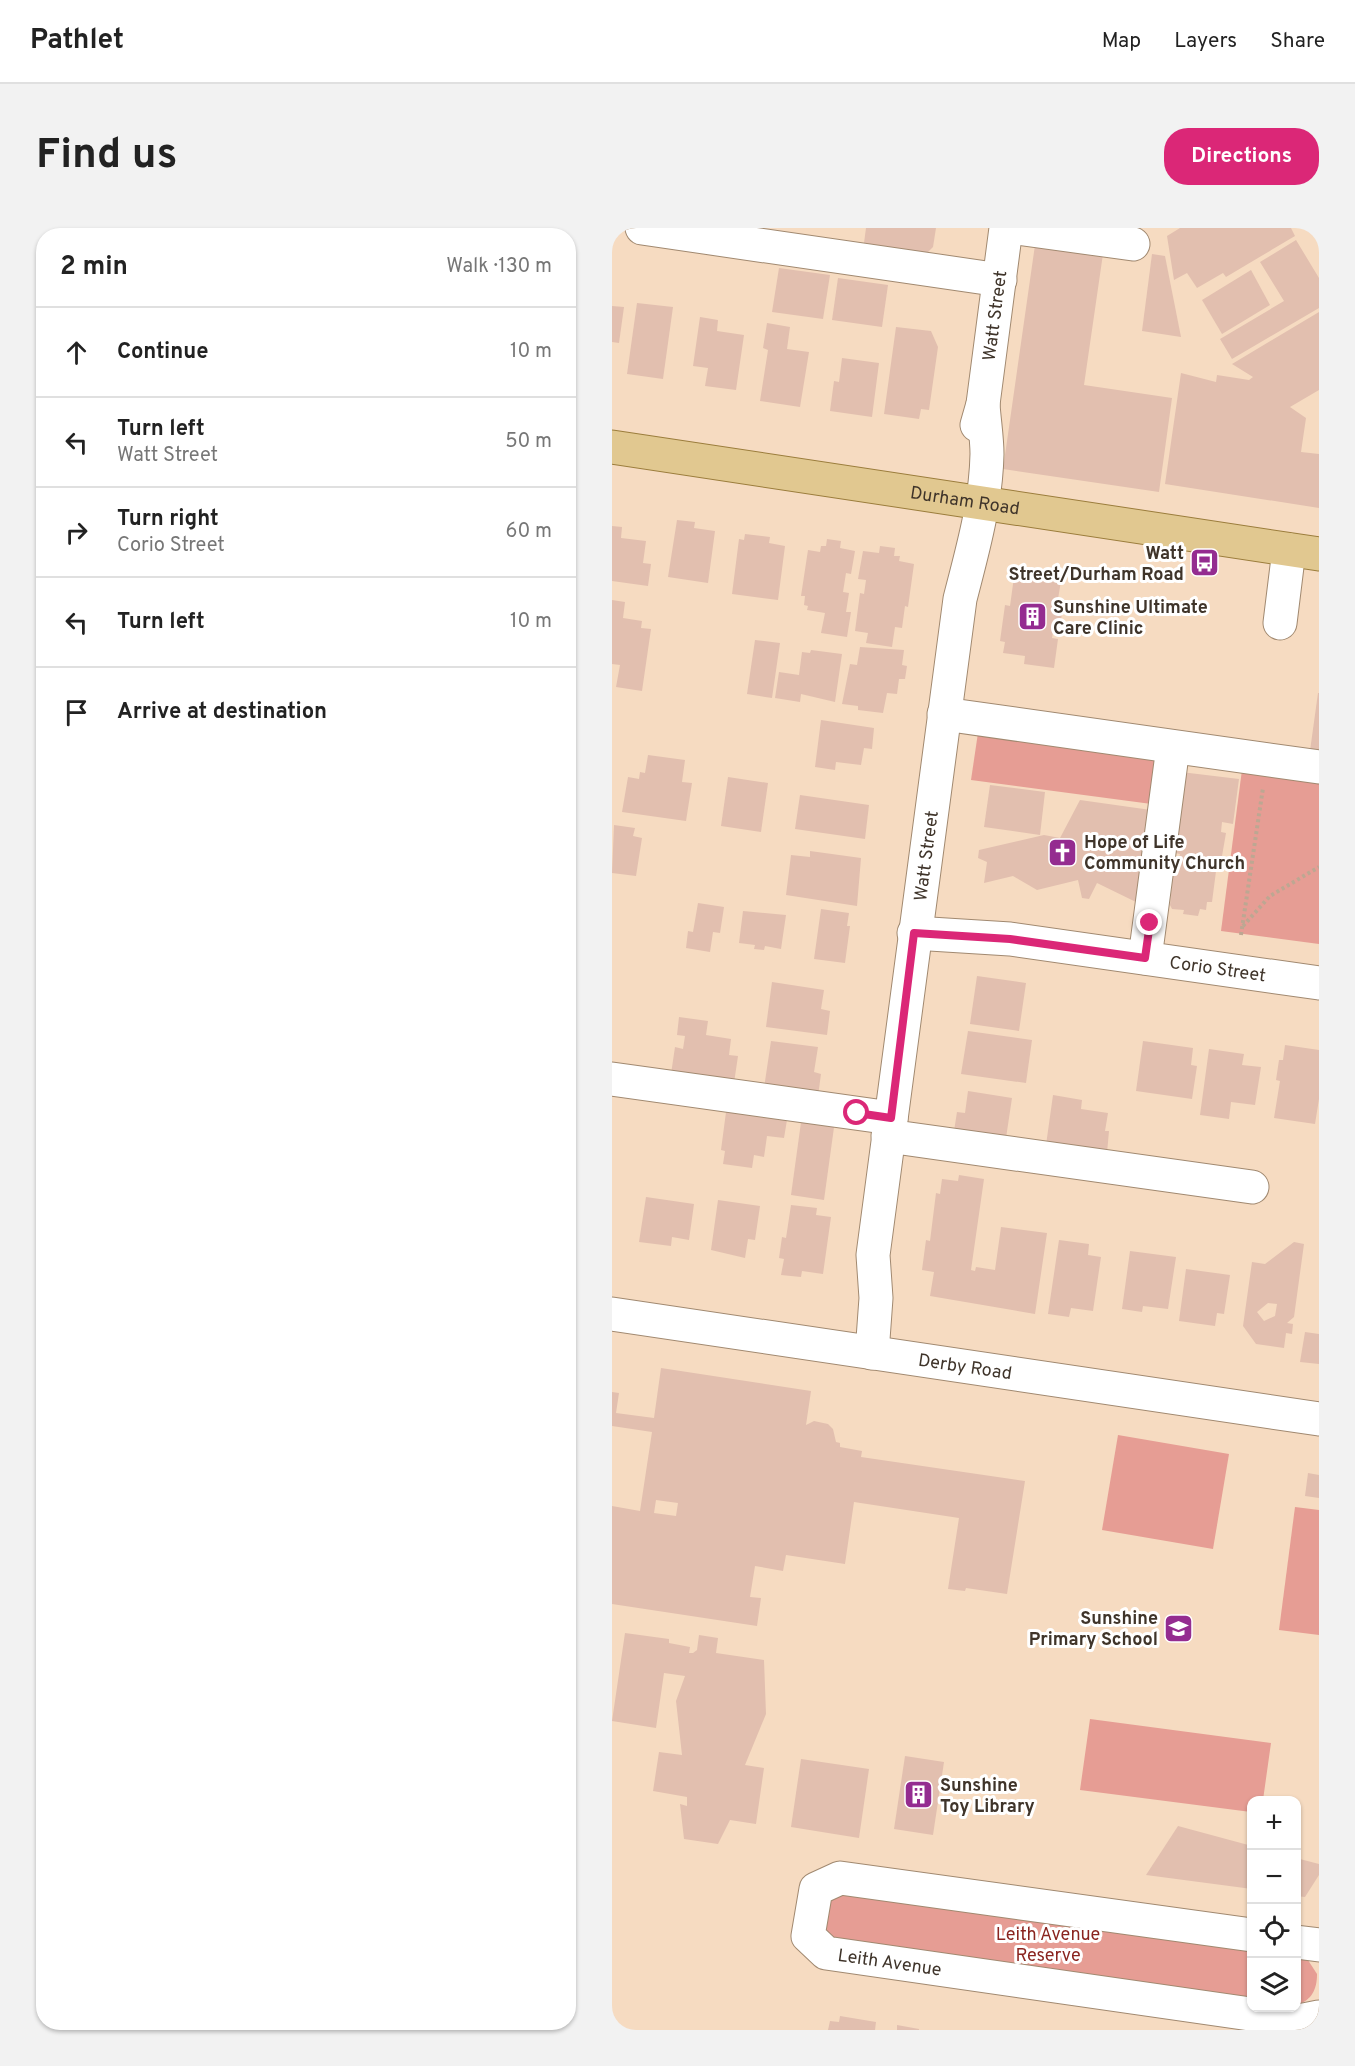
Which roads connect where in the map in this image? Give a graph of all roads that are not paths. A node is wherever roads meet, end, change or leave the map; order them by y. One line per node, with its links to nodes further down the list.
1 (642, 228): 5 (street)
2 (1006, 228): 5 (street, Watt Street)
3 (1018, 228): 4 (street)
4 (1133, 244)
5 (1000, 280): 7 (street, Watt Street)
6 (612, 447): 7 (main road, Durham Road)
7 (972, 500): 8 (main road, Durham Road); 10 (street, Watt Street)
8 (1304, 552): 9 (street)
9 (1280, 622)
10 (944, 714): 11 (street); 13 (street, Watt Street)
11 (1173, 747): 12 (street); 14 (street)
12 (1319, 767)
13 (915, 924): 14 (street, Corio Street); 17 (street, Watt Street)
14 (1145, 958): 15 (street, Corio Street)
15 (1319, 983)
16 (612, 1079): 17 (street)
17 (889, 1127): 18 (street); 20 (street, Watt Street)
18 (1252, 1187)
19 (612, 1314): 20 (street, Derby Road)
20 (862, 1351): 21 (street, Derby Road)
21 (1319, 1419)
22 (1247, 1934): 25 (street, Leith Avenue)
23 (1301, 1942): 24 (street)
24 (1319, 1946)
25 (1319, 2017)

